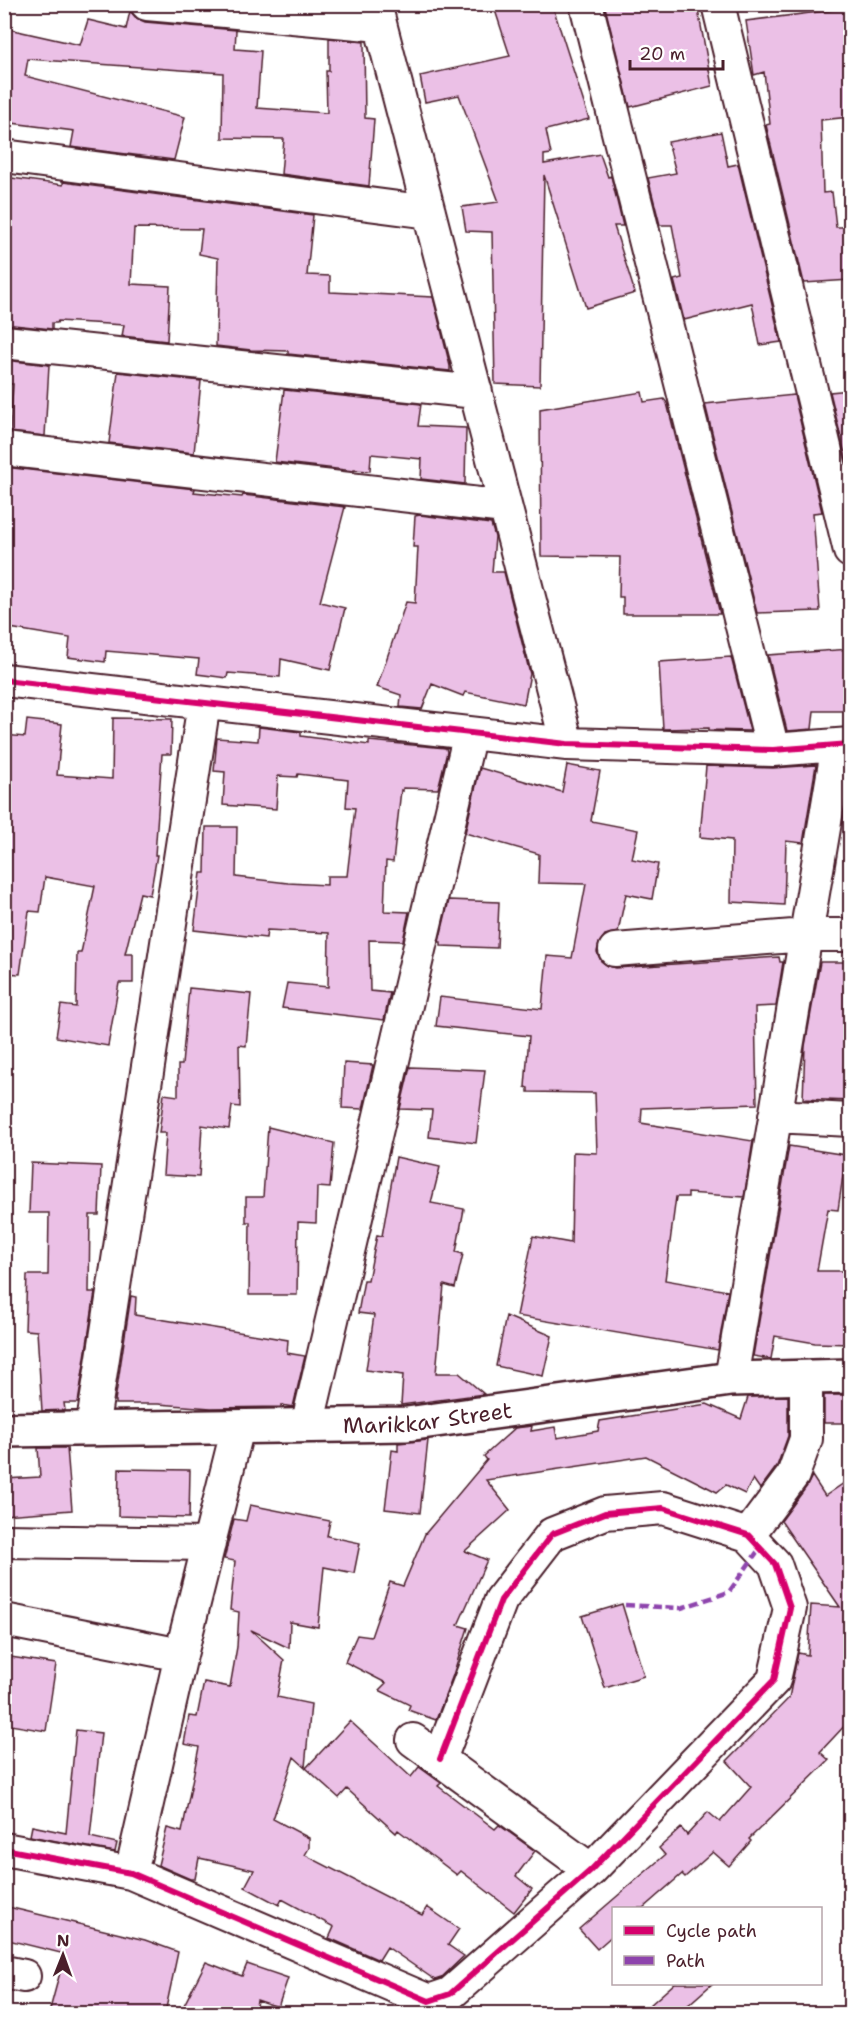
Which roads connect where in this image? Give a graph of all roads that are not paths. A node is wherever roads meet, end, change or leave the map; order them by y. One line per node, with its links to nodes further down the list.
1 (147, 4): 4 (street)
2 (586, 4): 17 (street)
3 (718, 4): 11 (street)
4 (378, 15): 6 (street)
5 (4, 156): 6 (street)
6 (429, 212): 8 (street)
7 (4, 342): 8 (street)
8 (476, 392): 10 (street)
9 (4, 449): 10 (street)
10 (506, 507): 15 (street)
11 (850, 551)
12 (4, 680): 13 (street)
13 (204, 703): 14 (street); 28 (street)
14 (470, 733): 15 (street); 26 (street)
15 (567, 744): 17 (street)
16 (844, 744): 17 (street); 18 (street)
17 (773, 750)
18 (806, 935): 19 (street); 20 (street); 21 (street)
19 (850, 935)
20 (615, 950)
21 (775, 1116): 22 (street); 25 (street)
22 (850, 1120)
23 (850, 1376): 24 (street, Marikkar Street)
24 (806, 1378): 25 (street, Marikkar Street); 30 (street)
25 (731, 1379): 26 (street, Marikkar Street)
26 (307, 1426): 27 (street, Marikkar Street)
27 (238, 1427): 28 (street, Marikkar Street); 32 (street)
28 (92, 1429): 29 (street, Marikkar Street)
29 (4, 1430)
30 (748, 1535): 36 (street); 38 (street)
31 (4, 1542): 32 (street)
32 (209, 1544): 34 (street)
33 (4, 1620): 34 (street)
34 (181, 1655): 39 (street)
35 (413, 1740): 36 (street)
36 (440, 1759): 38 (street)
37 (4, 1849): 39 (street)
38 (591, 1870): 39 (street)
39 (131, 1873)

